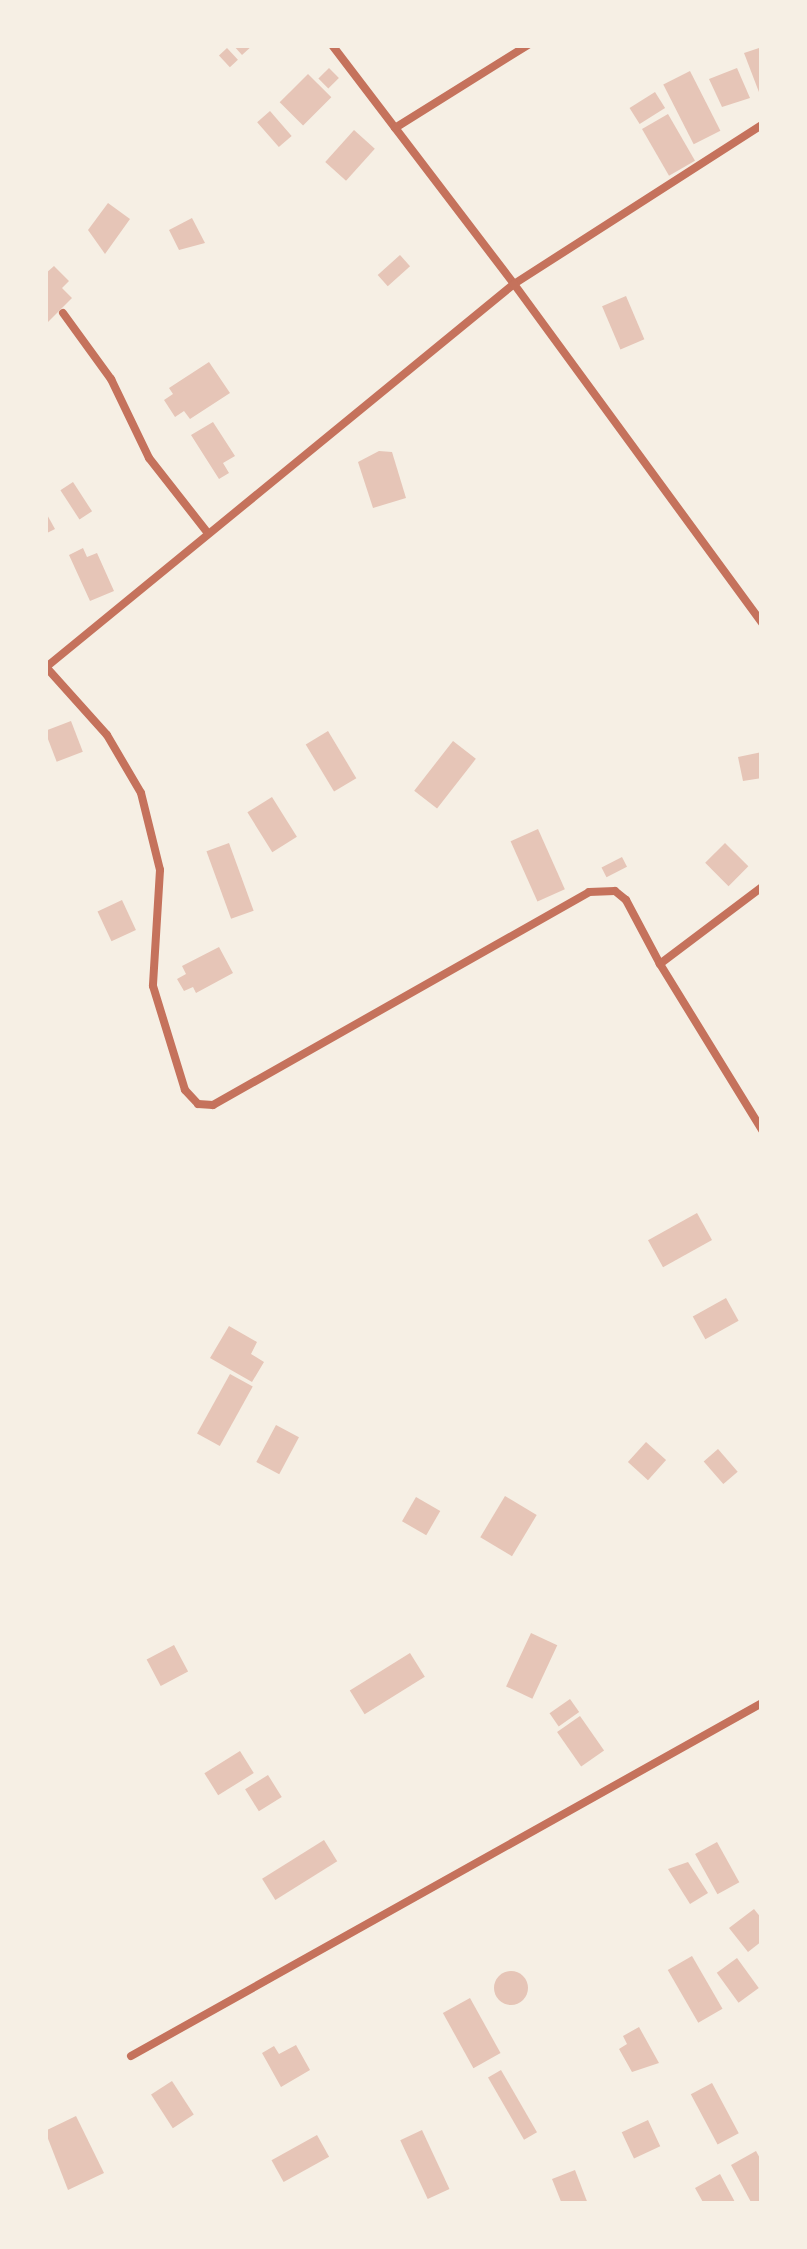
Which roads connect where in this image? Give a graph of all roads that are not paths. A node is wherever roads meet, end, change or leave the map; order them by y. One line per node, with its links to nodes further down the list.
1 (332, 45): 4 (street)
2 (528, 45): 4 (street)
3 (762, 125): 5 (street)
4 (396, 128): 5 (street)
5 (514, 284): 7 (street); 8 (street)
6 (63, 313): 7 (street)
7 (207, 532): 9 (street)
8 (762, 624)
9 (46, 667): 11 (street)
10 (762, 886): 11 (street)
11 (660, 964): 12 (street)
12 (762, 1130)
13 (762, 1703): 14 (street)
14 (131, 2056)

